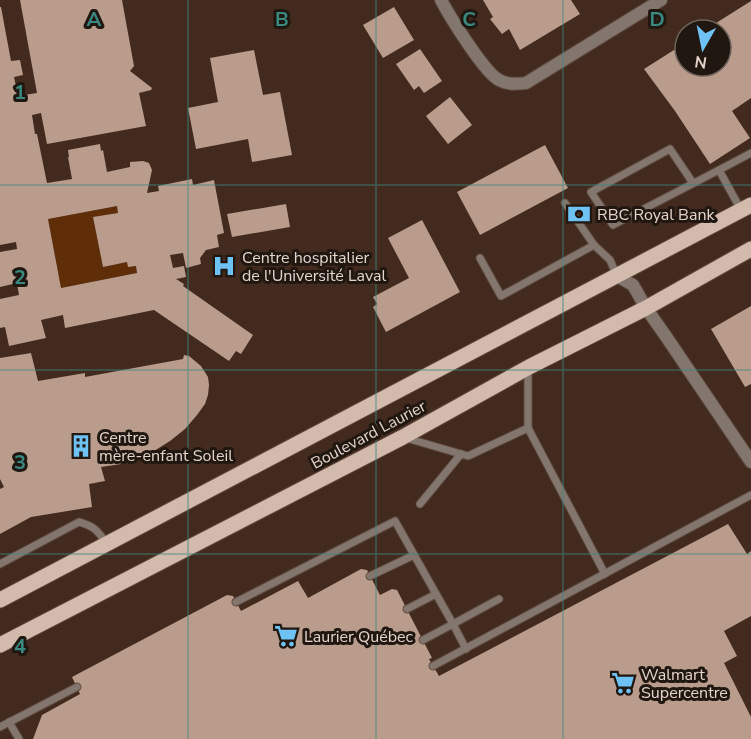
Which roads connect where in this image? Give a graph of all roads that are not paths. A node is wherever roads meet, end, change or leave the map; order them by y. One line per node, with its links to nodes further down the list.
1 (441, 0): 2 (street)
2 (661, 0)
3 (751, 153): 4 (lane)
4 (719, 170): 5 (lane); 7 (lane)
5 (693, 183): 5 (lane)
6 (565, 203): 8 (lane)
7 (746, 207): 11 (main road, Boulevard Laurier)
8 (594, 245): 10 (lane); 11 (lane)
9 (751, 249): 12 (main road, Boulevard Laurier)
10 (480, 258)
11 (617, 276): 12 (street); 20 (main road, Boulevard Laurier)
12 (646, 308): 13 (main road, Boulevard Laurier); 17 (street)
13 (528, 367): 14 (lane); 15 (main road, Boulevard Laurier)
14 (528, 428): 16 (lane); 23 (lane)
15 (403, 437): 16 (lane); 32 (main road, Boulevard Laurier)
16 (460, 454): 19 (lane)
17 (751, 462)
18 (751, 495): 23 (lane)
19 (420, 504)
20 (107, 544): 22 (lane); 27 (main road, Boulevard Laurier)
21 (414, 555): 24 (lane); 25 (lane); 28 (lane)
22 (0, 564)
23 (605, 574): 33 (lane)
24 (370, 576)
25 (436, 594): 29 (lane); 30 (lane)
26 (499, 599): 30 (lane)
27 (0, 600)
28 (236, 602)
29 (407, 609)
30 (453, 624): 31 (lane); 33 (lane)
31 (423, 640)
32 (0, 645)
33 (466, 649): 34 (lane)
34 (433, 666)
35 (77, 687): 36 (lane)
36 (9, 722): 37 (lane); 38 (lane)
37 (0, 727)
38 (19, 739)

